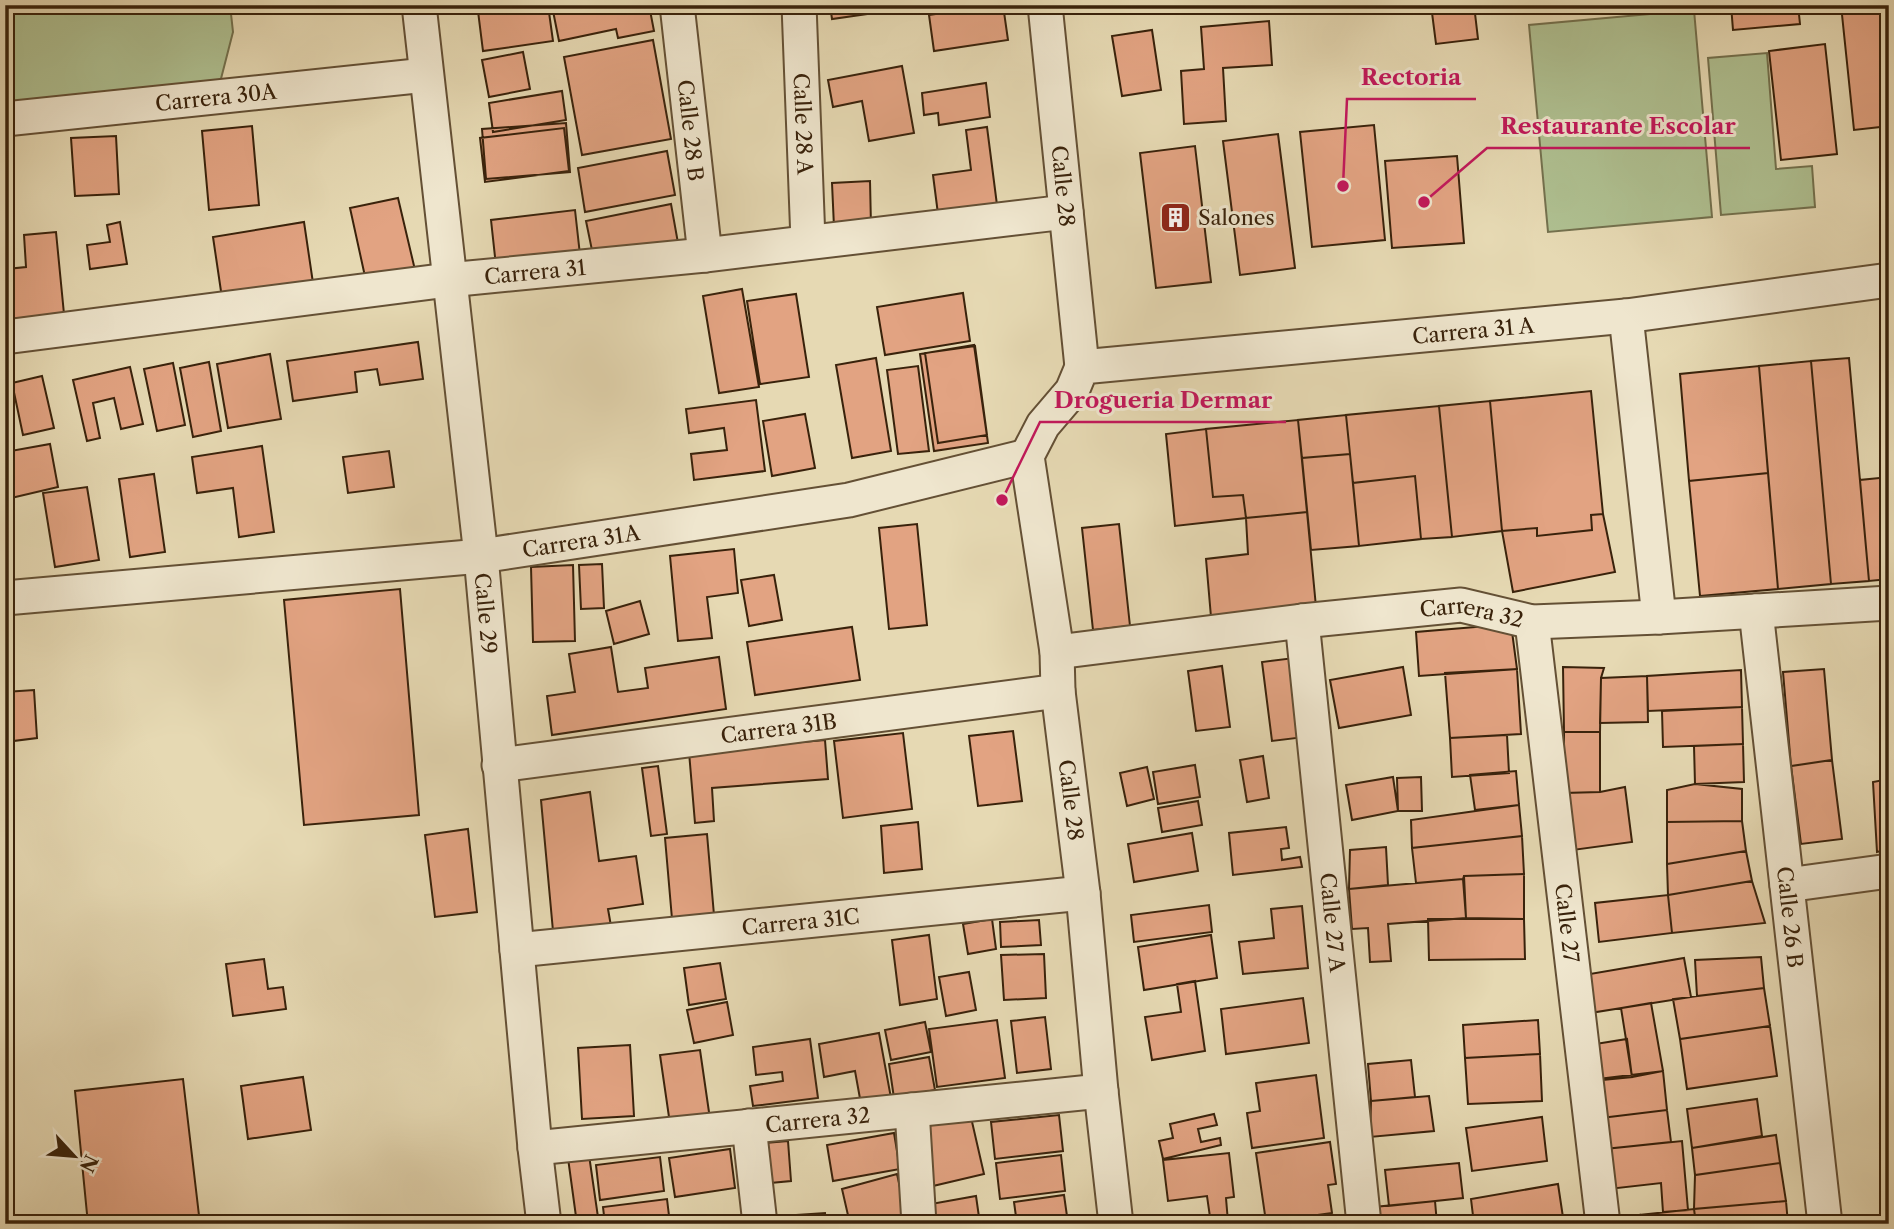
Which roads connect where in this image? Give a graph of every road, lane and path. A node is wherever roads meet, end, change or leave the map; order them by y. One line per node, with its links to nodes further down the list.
1 (419, 5): 5 (street, Calle 29)
2 (677, 5): 9 (street, Calle 28 B)
3 (799, 5): 8 (street, Calle 28 A)
4 (1045, 5): 7 (street, Calle 28)
5 (426, 75): 6 (street, Carrera 30A); 10 (street, Calle 29)
6 (5, 119)
7 (1066, 212): 8 (street, Carrera 31); 14 (street, Calle 28)
8 (808, 241): 9 (street, Carrera 31)
9 (705, 255): 10 (street, Carrera 31)
10 (448, 280): 13 (street, Carrera 31); 16 (street, Calle 29)
11 (1889, 280): 12 (street, Carrera 31 A)
12 (1626, 316): 14 (street, Carrera 31 A); 20 (street)
13 (5, 337)
14 (1077, 379): 15 (street)
15 (1027, 456): 16 (street, Carrera 31A); 23 (street, Calle 28)
16 (481, 556): 17 (street, Carrera 31A); 25 (street, Calle 29)
17 (5, 598)
18 (1889, 603): 19 (street, Carrera 32)
19 (1756, 611): 20 (street, Carrera 32); 27 (street, Calle 26 B)
20 (1658, 617): 22 (street, Carrera 32)
21 (1302, 621): 22 (street, Carrera 32); 23 (street, Carrera 32); 38 (street, Calle 27 A)
22 (1532, 622): 39 (street, Calle 27)
23 (1057, 652): 24 (street, Calle 28)
24 (1058, 691): 25 (street, Carrera 31B); 28 (street, Calle 28)
25 (499, 765): 29 (street, Calle 29)
26 (1889, 871): 27 (street)
27 (1787, 885): 40 (street, Calle 26 B)
28 (1083, 893): 29 (street, Carrera 31C); 30 (street, Calle 28)
29 (517, 950): 33 (street, Calle 29)
30 (1101, 1091): 31 (street, Carrera 32); 37 (street, Calle 28)
31 (912, 1110): 32 (street, Carrera 32); 36 (street)
32 (750, 1126): 33 (street, Carrera 32); 35 (street)
33 (535, 1148): 34 (street, Calle 29)
34 (544, 1224)
35 (760, 1224)
36 (919, 1224)
37 (1116, 1224)
38 (1364, 1224)
39 (1603, 1224)
40 (1825, 1224)

